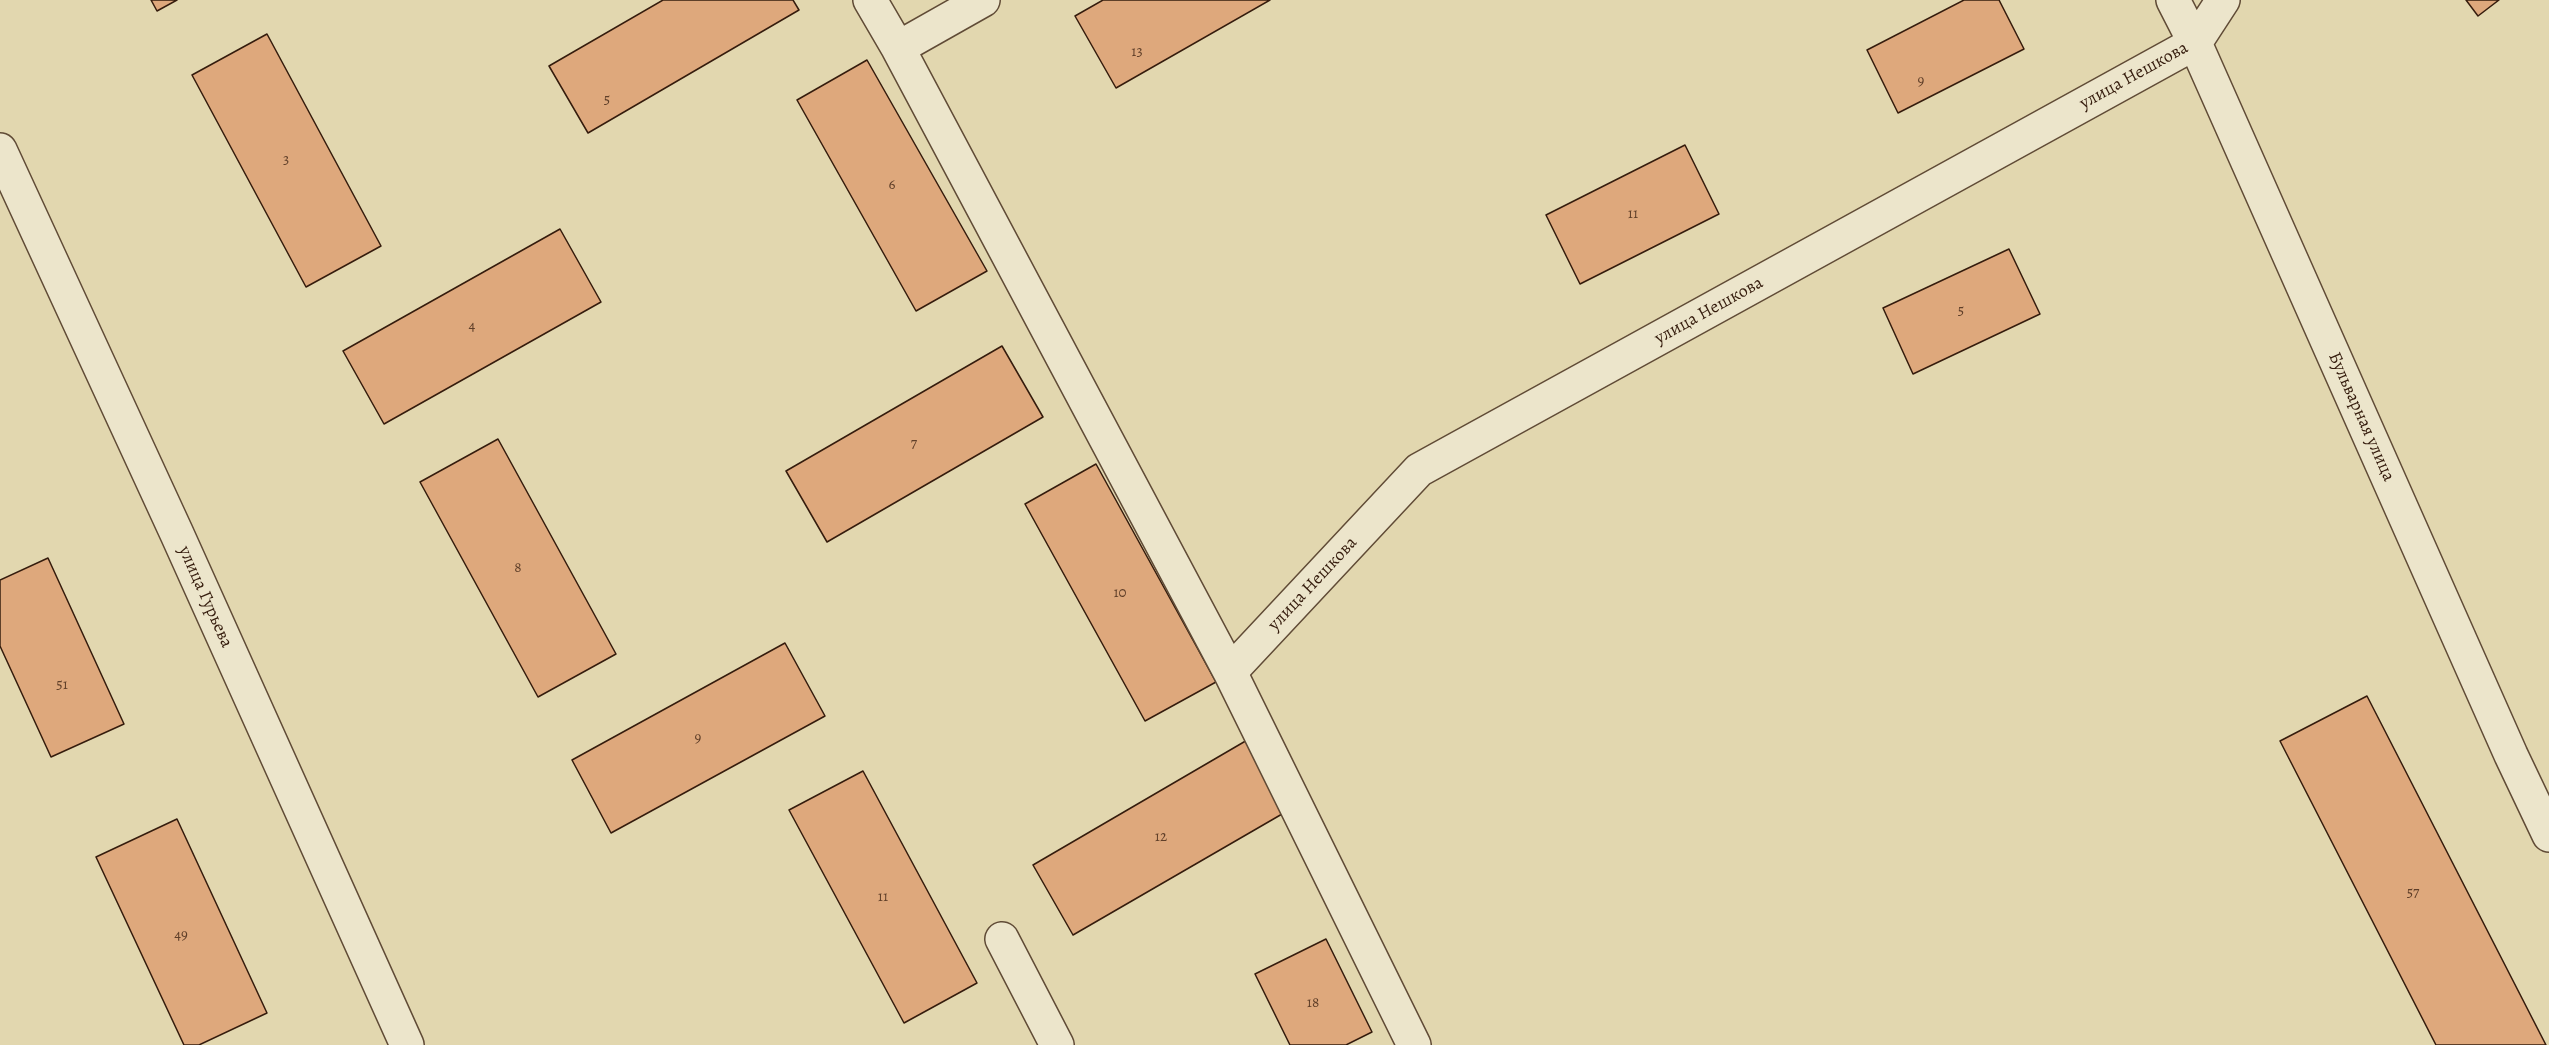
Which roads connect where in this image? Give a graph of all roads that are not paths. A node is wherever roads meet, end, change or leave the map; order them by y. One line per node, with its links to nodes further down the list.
1 (870, 0): 6 (street)
2 (983, 0): 6 (street)
3 (2173, 0): 5 (street, Бульварная улица)
4 (2223, 0): 5 (street, улица Нешкова)
5 (2195, 43): 8 (street, улица Нешкова); 9 (street, Бульварная улица)
6 (898, 48): 8 (street)
7 (0, 150): 11 (street, улица Гурьева)
8 (1230, 672): 13 (street)
9 (2549, 836)
10 (1002, 939): 12 (street)
11 (407, 1045)
12 (1057, 1045)
13 (1414, 1045)

